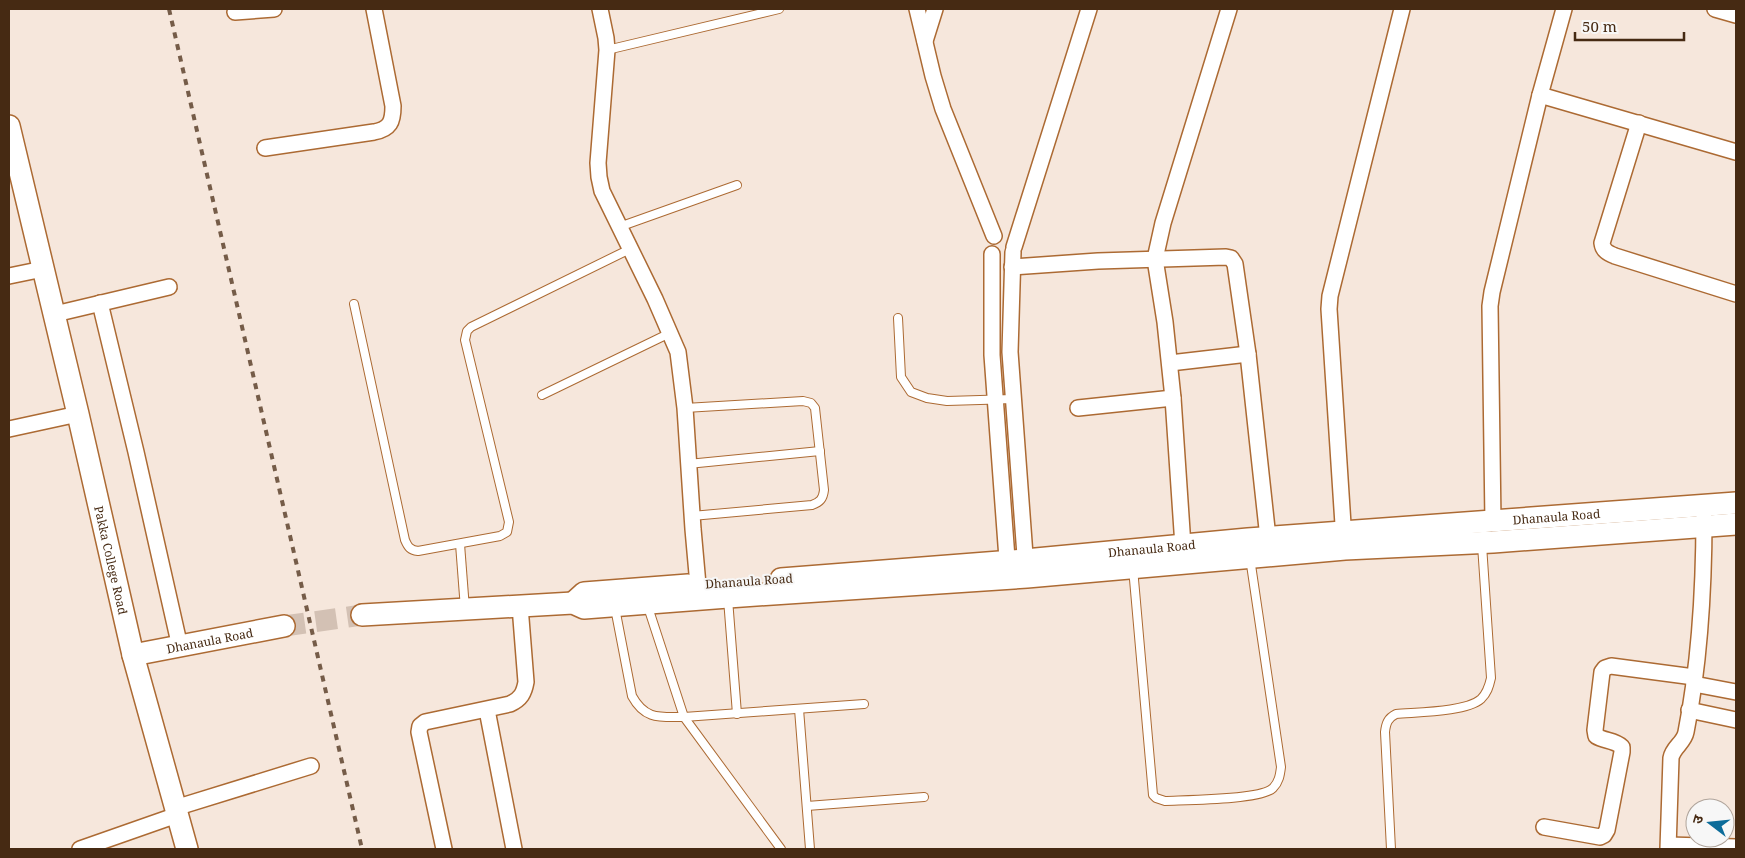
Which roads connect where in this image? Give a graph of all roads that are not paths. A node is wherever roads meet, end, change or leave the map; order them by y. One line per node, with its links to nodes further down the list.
1 (274, 9): 12 (street)
2 (374, 9): 19 (street)
3 (600, 9): 15 (street)
4 (779, 9): 15 (lane)
5 (917, 9): 14 (street)
6 (935, 9): 14 (street)
7 (1089, 9): 25 (street)
8 (1229, 9): 27 (street)
9 (1402, 9): 56 (street)
10 (1564, 9): 16 (street)
11 (1715, 9): 13 (street)
12 (236, 12)
13 (1736, 15)
14 (925, 42): 23 (street)
15 (607, 50): 22 (street)
16 (1540, 95): 17 (street); 53 (street)
17 (1639, 124): 20 (street); 32 (street)
18 (9, 126): 29 (street, Pakka College Road)
19 (265, 148)
20 (1736, 152)
21 (737, 185): 22 (lane)
22 (619, 227): 24 (street)
23 (994, 236): 25 (street); 26 (street)
24 (630, 249): 37 (street); 58 (lane)
25 (1013, 249): 26 (street); 28 (street)
26 (992, 254): 43 (street)
27 (1155, 259): 28 (street); 38 (street); 39 (street)
28 (1012, 267): 42 (street)
29 (43, 269): 30 (street); 35 (street, Pakka College Road)
30 (9, 276)
31 (168, 287): 33 (street)
32 (1736, 294)
33 (100, 303): 35 (street); 72 (street)
34 (354, 304): 58 (lane)
35 (54, 314): 46 (street, Pakka College Road)
36 (898, 318): 43 (lane)
37 (670, 333): 40 (lane); 44 (street)
38 (1248, 354): 39 (street); 59 (street)
39 (1170, 363): 41 (street)
40 (542, 395)
41 (1173, 398): 45 (street); 60 (street)
42 (1013, 399): 43 (lane); 62 (street)
43 (994, 400): 62 (street)
44 (685, 408): 48 (lane); 49 (street)
45 (1078, 408)
46 (78, 414): 47 (street); 73 (street, Pakka College Road)
47 (9, 429)
48 (820, 450): 49 (lane); 52 (lane)
49 (688, 464): 52 (street)
50 (1736, 503): 51 (street, Dhanaula Road)
51 (1704, 505): 53 (street, Dhanaula Road); 55 (street)
52 (692, 516): 63 (street)
53 (1493, 522): 56 (street, Dhanaula Road)
54 (1736, 524): 55 (street, Dhanaula Road)
55 (1704, 527): 57 (street, Dhanaula Road); 74 (street)
56 (1344, 540): 57 (street, Dhanaula Road); 59 (street, Dhanaula Road)
57 (1482, 542): 96 (lane)
58 (460, 544): 69 (lane)
59 (1255, 545): 60 (street, Dhanaula Road); 61 (street, Dhanaula Road); 61 (lane)
60 (1183, 546): 62 (street, Dhanaula Road)
61 (1133, 568): 62 (street, Dhanaula Road)
62 (1017, 569): 63 (street, Dhanaula Road); 64 (street, Dhanaula Road)
63 (699, 592): 64 (street, Dhanaula Road); 65 (street, Dhanaula Road); 66 (street, Dhanaula Road)
64 (728, 597): 80 (lane)
65 (573, 603): 67 (street, Dhanaula Road); 68 (street, Dhanaula Road)
66 (647, 603): 68 (street, Dhanaula Road); 81 (lane)
67 (520, 606): 69 (street, Dhanaula Road); 78 (street)
68 (615, 606): 81 (lane)
69 (465, 609): 70 (street, Dhanaula Road)
70 (362, 615)
71 (284, 626): 72 (street, Dhanaula Road)
72 (180, 648): 73 (street, Dhanaula Road)
73 (134, 656): 86 (street, Pakka College Road)
74 (1694, 681): 75 (street); 79 (street); 87 (street)
75 (1736, 692)
76 (864, 704): 77 (lane)
77 (800, 709): 80 (lane); 85 (lane)
78 (487, 710): 92 (street); 93 (street)
79 (1689, 710): 82 (street); 88 (street)
80 (737, 714): 81 (lane)
81 (684, 717): 94 (lane)
82 (1736, 720)
83 (311, 766): 86 (street)
84 (924, 797): 85 (lane)
85 (807, 806): 95 (lane)
86 (176, 812): 90 (street); 91 (street, Pakka College Road)
87 (1544, 827)
88 (1669, 847): 89 (street)
89 (1736, 847)
90 (80, 849)
91 (188, 849)
92 (444, 849)
93 (514, 849)
94 (781, 849)
95 (810, 849)
96 (1391, 849)

